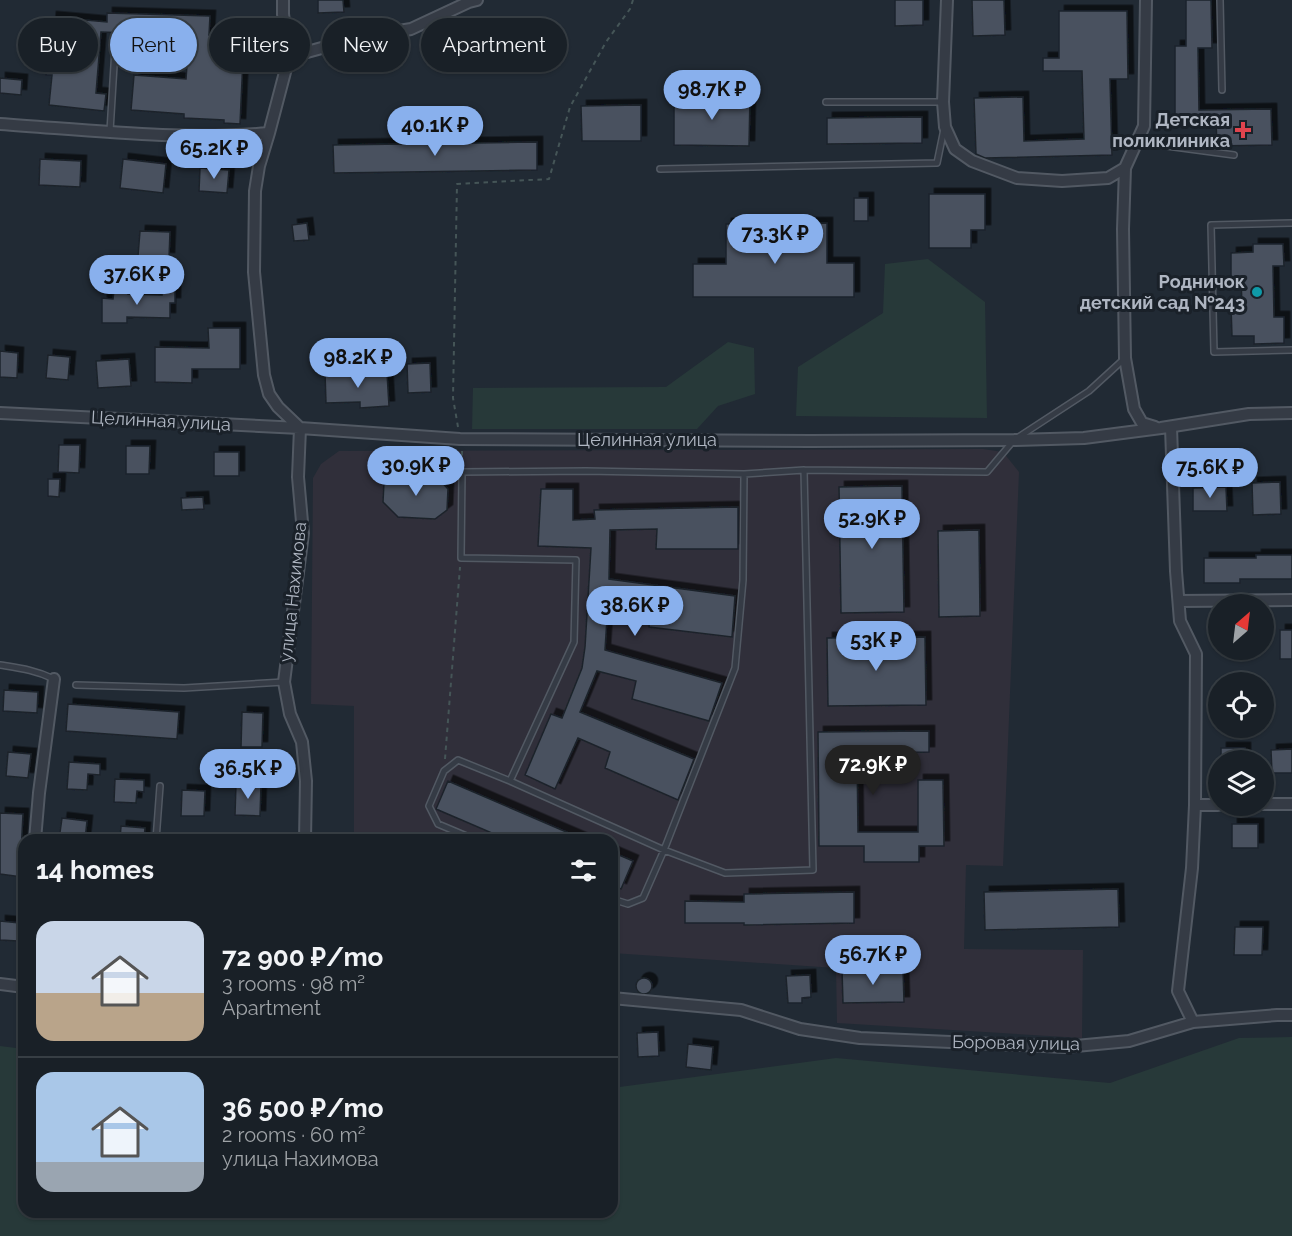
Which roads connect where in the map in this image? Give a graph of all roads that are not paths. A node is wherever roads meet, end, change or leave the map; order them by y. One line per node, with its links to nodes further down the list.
1 (283, 0): 6 (street)
2 (477, 0): 7 (street)
3 (947, 0): 12 (street)
4 (1146, 0): 17 (street)
5 (1220, 0): 10 (lane)
6 (284, 18)
7 (310, 51)
8 (114, 72): 15 (lane)
9 (285, 72): 16 (street)
10 (1222, 90)
11 (826, 102): 12 (lane)
12 (943, 102): 14 (street)
13 (0, 124): 15 (street)
14 (945, 127): 19 (street); 20 (lane)
15 (110, 131): 16 (street)
16 (269, 133): 27 (street)
17 (1137, 142): 18 (lane); 19 (street)
18 (1234, 155)
19 (1125, 168): 23 (street)
20 (660, 169)
21 (1292, 223): 22 (lane)
22 (1292, 350)
23 (1125, 358): 26 (street); 28 (lane)
24 (0, 413): 27 (street, Целинная улица)
25 (1292, 413): 26 (street, Целинная улица)
26 (1166, 427): 28 (street, Целинная улица); 32 (street)
27 (300, 428): 28 (street, Целинная улица); 35 (street, улица Нахимова)
28 (1014, 440): 29 (lane)
29 (804, 470): 30 (lane); 47 (lane)
30 (744, 474): 37 (lane); 47 (lane)
31 (1292, 600): 32 (street)
32 (1179, 601): 41 (street)
33 (0, 665): 34 (lane)
34 (54, 679): 43 (street)
35 (284, 682): 36 (lane); 45 (street, улица Нахимова)
36 (76, 685)
37 (510, 781): 46 (lane); 47 (lane)
38 (160, 786): 44 (lane)
39 (1274, 804): 40 (street)
40 (1292, 804)
41 (1195, 805): 42 (street); 53 (street)
42 (1208, 805)
43 (36, 834)
44 (156, 834)
45 (305, 834)
46 (462, 834)
47 (664, 850): 48 (lane)
48 (618, 901)
49 (0, 984): 50 (street)
50 (18, 986)
51 (618, 999): 53 (street, Боровая улица)
52 (1292, 1015): 53 (street, Боровая улица)
53 (1192, 1022)

